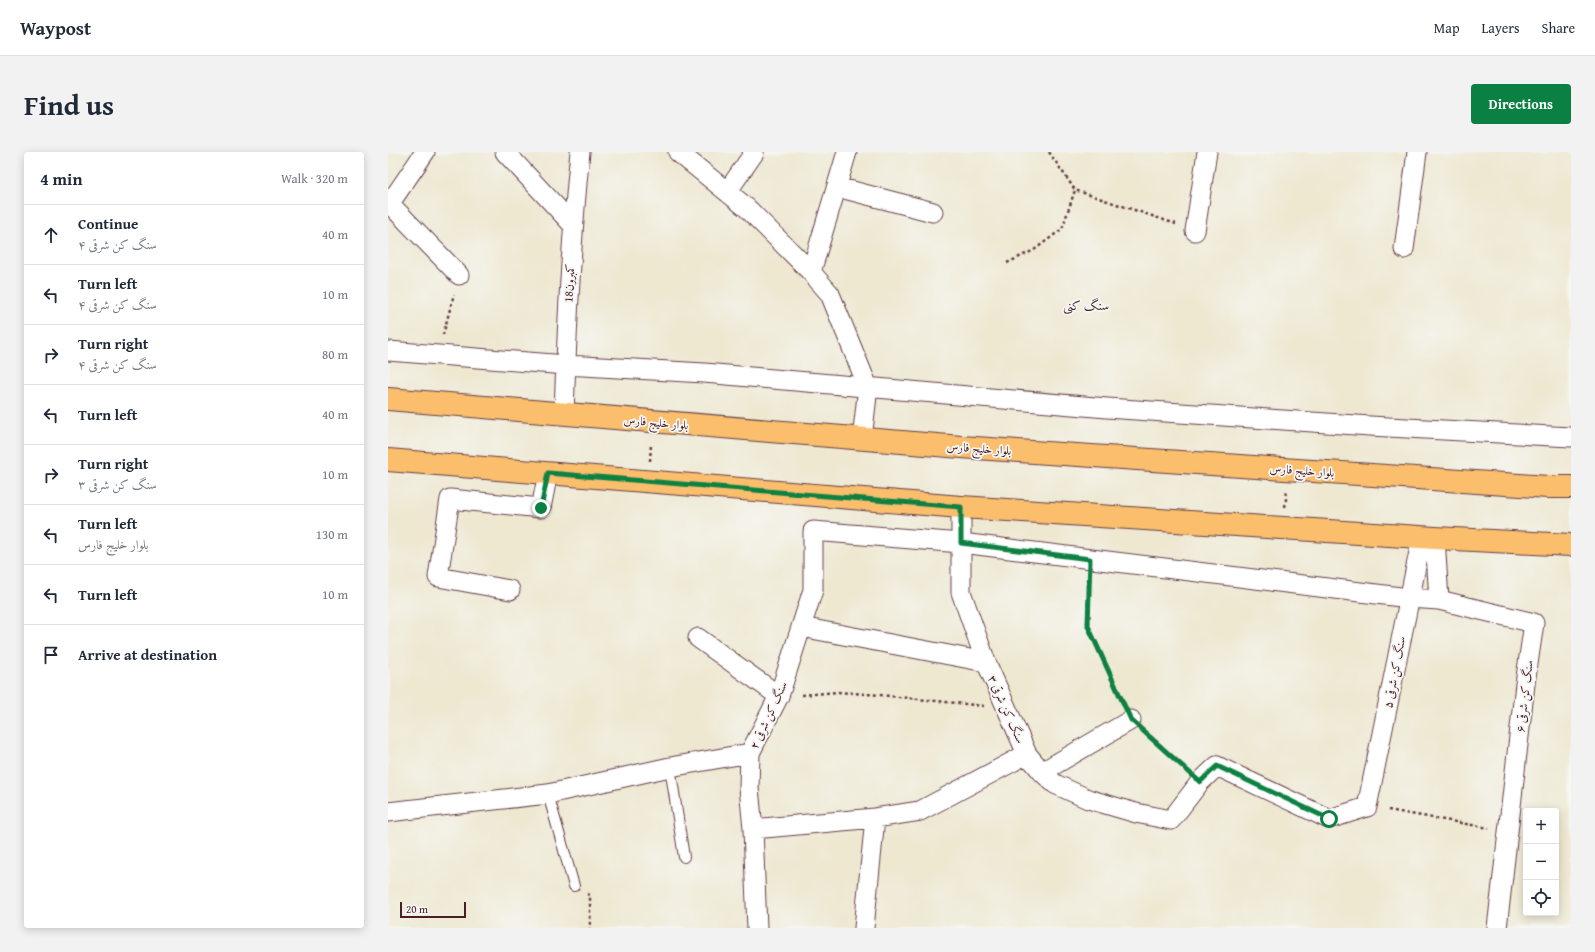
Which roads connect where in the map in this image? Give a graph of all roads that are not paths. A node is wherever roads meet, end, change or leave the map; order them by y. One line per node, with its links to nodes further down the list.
1 (425, 152): 11 (street)
2 (505, 152): 13 (street)
3 (580, 152): 13 (street, کمبرون18)
4 (678, 152): 10 (street)
5 (847, 152): 9 (street)
6 (1207, 152): 14 (street)
7 (1417, 152): 15 (street)
8 (754, 153): 10 (street)
9 (837, 187): 12 (street); 16 (street)
10 (727, 192): 16 (street)
11 (389, 204): 17 (street)
12 (933, 212)
13 (573, 225): 19 (street, کمبرون18)
14 (1195, 230)
15 (1404, 249)
16 (811, 272): 20 (street)
17 (459, 275)
18 (388, 351): 19 (street)
19 (566, 365): 20 (street); 22 (street, کمبرون18)
20 (868, 386): 23 (street); 24 (street)
21 (388, 399): 22 (main road, بلوار خلیج فارس)
22 (564, 414): 24 (main road, بلوار خلیج فارس)
23 (1571, 437)
24 (862, 439): 27 (main road, بلوار خلیج فارس)
25 (388, 460): 26 (main road)
26 (548, 473): 28 (main road); 32 (street)
27 (1571, 487)
28 (961, 507): 29 (main road); 30 (street, سنگ کن شرقی ۳)
29 (1428, 538): 31 (main road); 33 (street, سنگ کن شرقی ۵); 34 (street)
30 (961, 543): 33 (street); 35 (street, سنگ کن شرقی ۲); 37 (street, سنگ کن شرقی ۳)
31 (1571, 545)
32 (510, 590)
33 (1409, 598): 34 (street); 44 (street, سنگ کن شرقی ۵)
34 (1439, 600): 53 (street, سنگ کن شرقی ۶)
35 (802, 627): 37 (street); 38 (street, سنگ کن شرقی ۲)
36 (698, 638): 38 (street)
37 (986, 662): 41 (street, سنگ کن شرقی ۳)
38 (779, 696): 40 (street, سنگ کن شرقی ۲)
39 (1131, 720): 43 (street)
40 (750, 753): 42 (street); 48 (street, سنگ کن شرقی ۲)
41 (1027, 754): 43 (street, سنگ کن شرقی ۳); 47 (street)
42 (670, 767): 45 (street); 49 (lane)
43 (1042, 772): 44 (street, سنگ کن شرقی ۳)
44 (1200, 782)
45 (548, 794): 46 (street); 50 (lane)
46 (388, 812)
47 (875, 818): 48 (street); 52 (street)
48 (753, 829): 51 (street, سنگ کن شرقی ۲)
49 (684, 857)
50 (574, 886)
51 (757, 928)
52 (864, 928)
53 (1497, 928)

